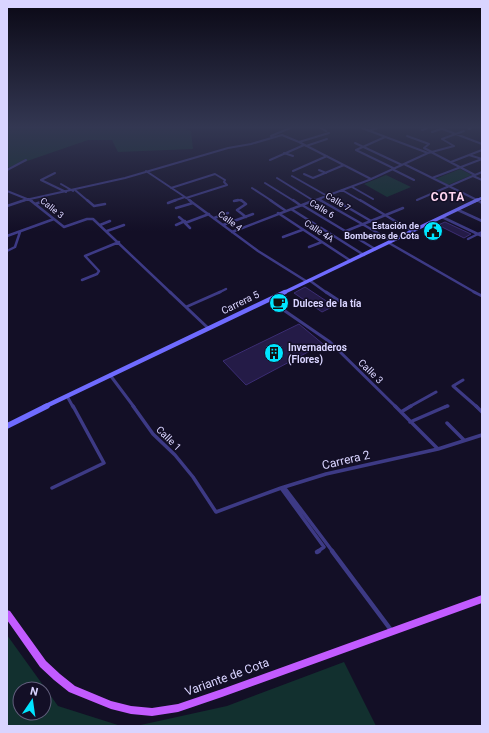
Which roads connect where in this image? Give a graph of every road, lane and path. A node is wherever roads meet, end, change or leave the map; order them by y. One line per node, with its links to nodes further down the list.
1 (22, 162): 14 (street)
2 (177, 162): 16 (street)
3 (312, 162): 17 (street)
4 (338, 162): 10 (street)
5 (380, 162): 13 (street)
6 (397, 162): 11 (street)
7 (409, 162): 11 (street)
8 (451, 162): 12 (street)
9 (473, 162): 12 (street)
10 (344, 165): 20 (street); 26 (street)
11 (403, 165): 13 (street); 25 (street)
12 (460, 167): 22 (street); 25 (street)
13 (393, 169): 26 (street); 27 (street)
14 (7, 170)
15 (319, 170): 20 (street)
16 (146, 171): 33 (street, Calle 4); 37 (street)
17 (293, 171)
18 (482, 172): 22 (street)
19 (55, 173): 38 (street)
20 (326, 173): 21 (street)
21 (304, 174)
22 (474, 175): 28 (street); 31 (street)
23 (292, 176): 39 (street)
24 (277, 178): 45 (street)
25 (432, 178): 31 (street)
26 (370, 179): 32 (street)
27 (414, 180)
28 (482, 180)
29 (265, 183): 55 (street, Calle 6)
30 (61, 184): 37 (street)
31 (448, 186): 46 (street); 47 (street)
32 (352, 187): 35 (street); 43 (street)
33 (171, 188): 40 (street, Calle 4); 40 (street)
34 (252, 188): 61 (street)
35 (342, 190): 39 (street); 66 (street)
36 (7, 191): 44 (street, Calle 3)
37 (74, 191): 38 (street); 54 (street)
38 (66, 192): 44 (street)
39 (328, 195): 42 (street); 73 (street)
40 (186, 197): 49 (street); 50 (street, Calle 4)
41 (482, 198): 47 (main road, Carrera 5)
42 (318, 199): 45 (street); 80 (street, Calle 7)
43 (373, 199)
44 (30, 200): 52 (street, Calle 3); 56 (street)
45 (314, 200): 55 (street)
46 (417, 200)
47 (476, 200): 51 (street); 60 (main road, Carrera 5)
48 (234, 201): 68 (street)
49 (168, 203)
50 (193, 203): 57 (street); 64 (street, Calle 4)
51 (482, 203)
52 (35, 204): 53 (street); 71 (street, Calle 3)
53 (50, 204)
54 (105, 204)
55 (301, 205): 59 (street); 87 (street, Calle 6)
56 (7, 206)
57 (176, 208)
58 (403, 208): 66 (street)
59 (292, 209): 61 (street); 100 (street)
60 (458, 210): 69 (main road, Carrera 5); 74 (street)
61 (286, 211): 63 (street)
62 (228, 213): 70 (street)
63 (278, 213): 82 (street, Calle 4A); 86 (street)
64 (208, 214): 70 (street, Calle 4); 75 (street); 81 (street)
65 (254, 214): 68 (street)
66 (384, 215): 73 (street); 83 (street)
67 (179, 217): 75 (street)
68 (246, 217): 79 (street)
69 (442, 217): 89 (street); 96 (main road, Carrera 5)
70 (214, 218): 79 (street, Calle 4)
71 (54, 219): 76 (street, Calle 3); 85 (street)
72 (110, 221): 76 (street)
73 (372, 221): 80 (street)
74 (482, 221)
75 (185, 222): 78 (street)
76 (100, 225): 84 (street)
77 (124, 225): 84 (street)
78 (176, 225)
79 (223, 225): 86 (street, Calle 4)
80 (362, 225): 87 (street); 96 (street, Calle 7)
81 (190, 228)
82 (302, 230): 92 (street); 95 (street, Calle 4A)
83 (410, 230)
84 (107, 231): 94 (street)
85 (20, 232): 90 (street); 99 (street)
86 (232, 232): 103 (street, Calle 4)
87 (346, 232): 98 (street, Calle 6)
88 (482, 232): 89 (street)
89 (478, 234): 91 (street); 93 (street)
90 (7, 236)
91 (482, 236)
92 (283, 238)
93 (468, 239)
94 (119, 242): 102 (street); 108 (street)
95 (322, 242): 97 (street); 101 (street, Calle 4A)
96 (390, 242): 98 (main road, Carrera 5); 105 (street, Calle 7)
97 (309, 247)
98 (375, 249): 100 (main road, Carrera 5)
99 (7, 251)
100 (364, 255): 101 (main road, Carrera 5)
101 (352, 261): 103 (main road, Carrera 5)
102 (82, 280)
103 (308, 281): 106 (main road, Carrera 5); 107 (street, Calle 4)
104 (226, 289): 108 (street)
105 (482, 296)
106 (268, 299): 109 (main road, Carrera 5); 115 (street, Calle 3)
107 (341, 302)
108 (186, 307): 109 (street)
109 (208, 328): 110 (main road, Carrera 5)
110 (110, 374): 113 (main road, Carrera 5); 125 (street, Calle 1)
111 (463, 380): 116 (street)
112 (436, 392): 115 (street)
113 (67, 396): 119 (main road, Carrera 5); 123 (street)
114 (448, 406): 117 (street)
115 (401, 412): 117 (street, Calle 3)
116 (482, 412)
117 (410, 422): 122 (street, Calle 3)
118 (447, 423): 121 (street)
119 (7, 426)
120 (482, 435): 121 (street, Carrera 2)
121 (464, 440): 122 (street, Carrera 2)
122 (438, 449): 124 (street, Carrera 2)
123 (52, 488)
124 (282, 488): 125 (street, Carrera 2); 126 (street); 129 (street)
125 (216, 512)
126 (317, 552)
127 (482, 598): 129 (main road, Variante de Cota)
128 (7, 614): 129 (main road, Variante de Cota)
129 (392, 632)

